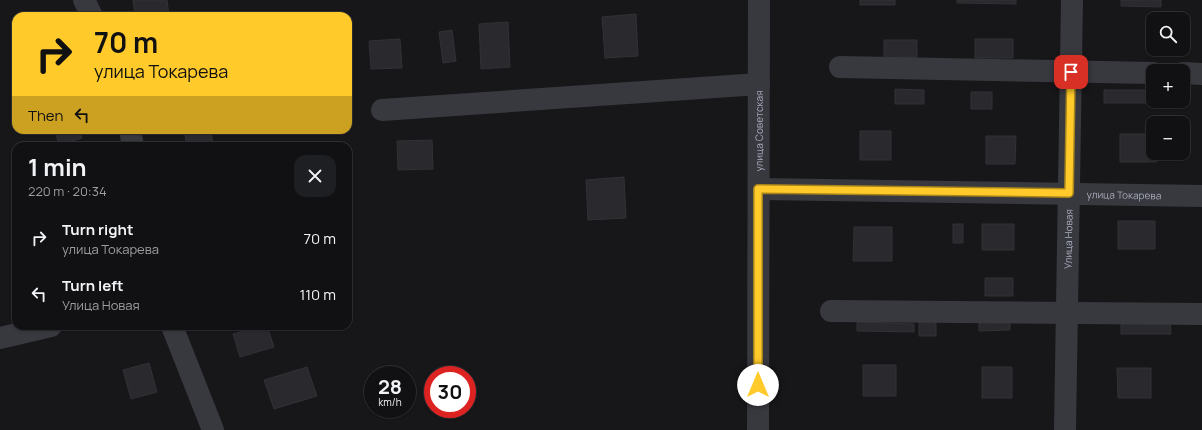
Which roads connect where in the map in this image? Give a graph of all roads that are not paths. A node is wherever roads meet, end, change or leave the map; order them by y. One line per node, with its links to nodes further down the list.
1 (84, 0): 4 (street)
2 (759, 0): 10 (street, улица Советская)
3 (1072, 0): 6 (street, Улица Новая)
4 (90, 12)
5 (840, 67): 6 (street)
6 (1071, 72): 7 (street); 13 (street, Улица Новая)
7 (1146, 73)
8 (1190, 74): 9 (street)
9 (1202, 74)
10 (759, 84): 11 (street); 12 (street, улица Советская)
11 (382, 110)
12 (758, 189): 13 (street, улица Токарева); 22 (street, улица Советская)
13 (1069, 193): 14 (street, улица Токарева); 16 (street, Улица Новая)
14 (1202, 196)
15 (831, 311): 16 (street)
16 (1067, 312): 17 (street); 23 (street, Улица Новая)
17 (1202, 314)
18 (34, 330): 20 (street)
19 (174, 330): 21 (street)
20 (0, 338)
21 (213, 430)
22 (758, 430)
23 (1065, 430)

